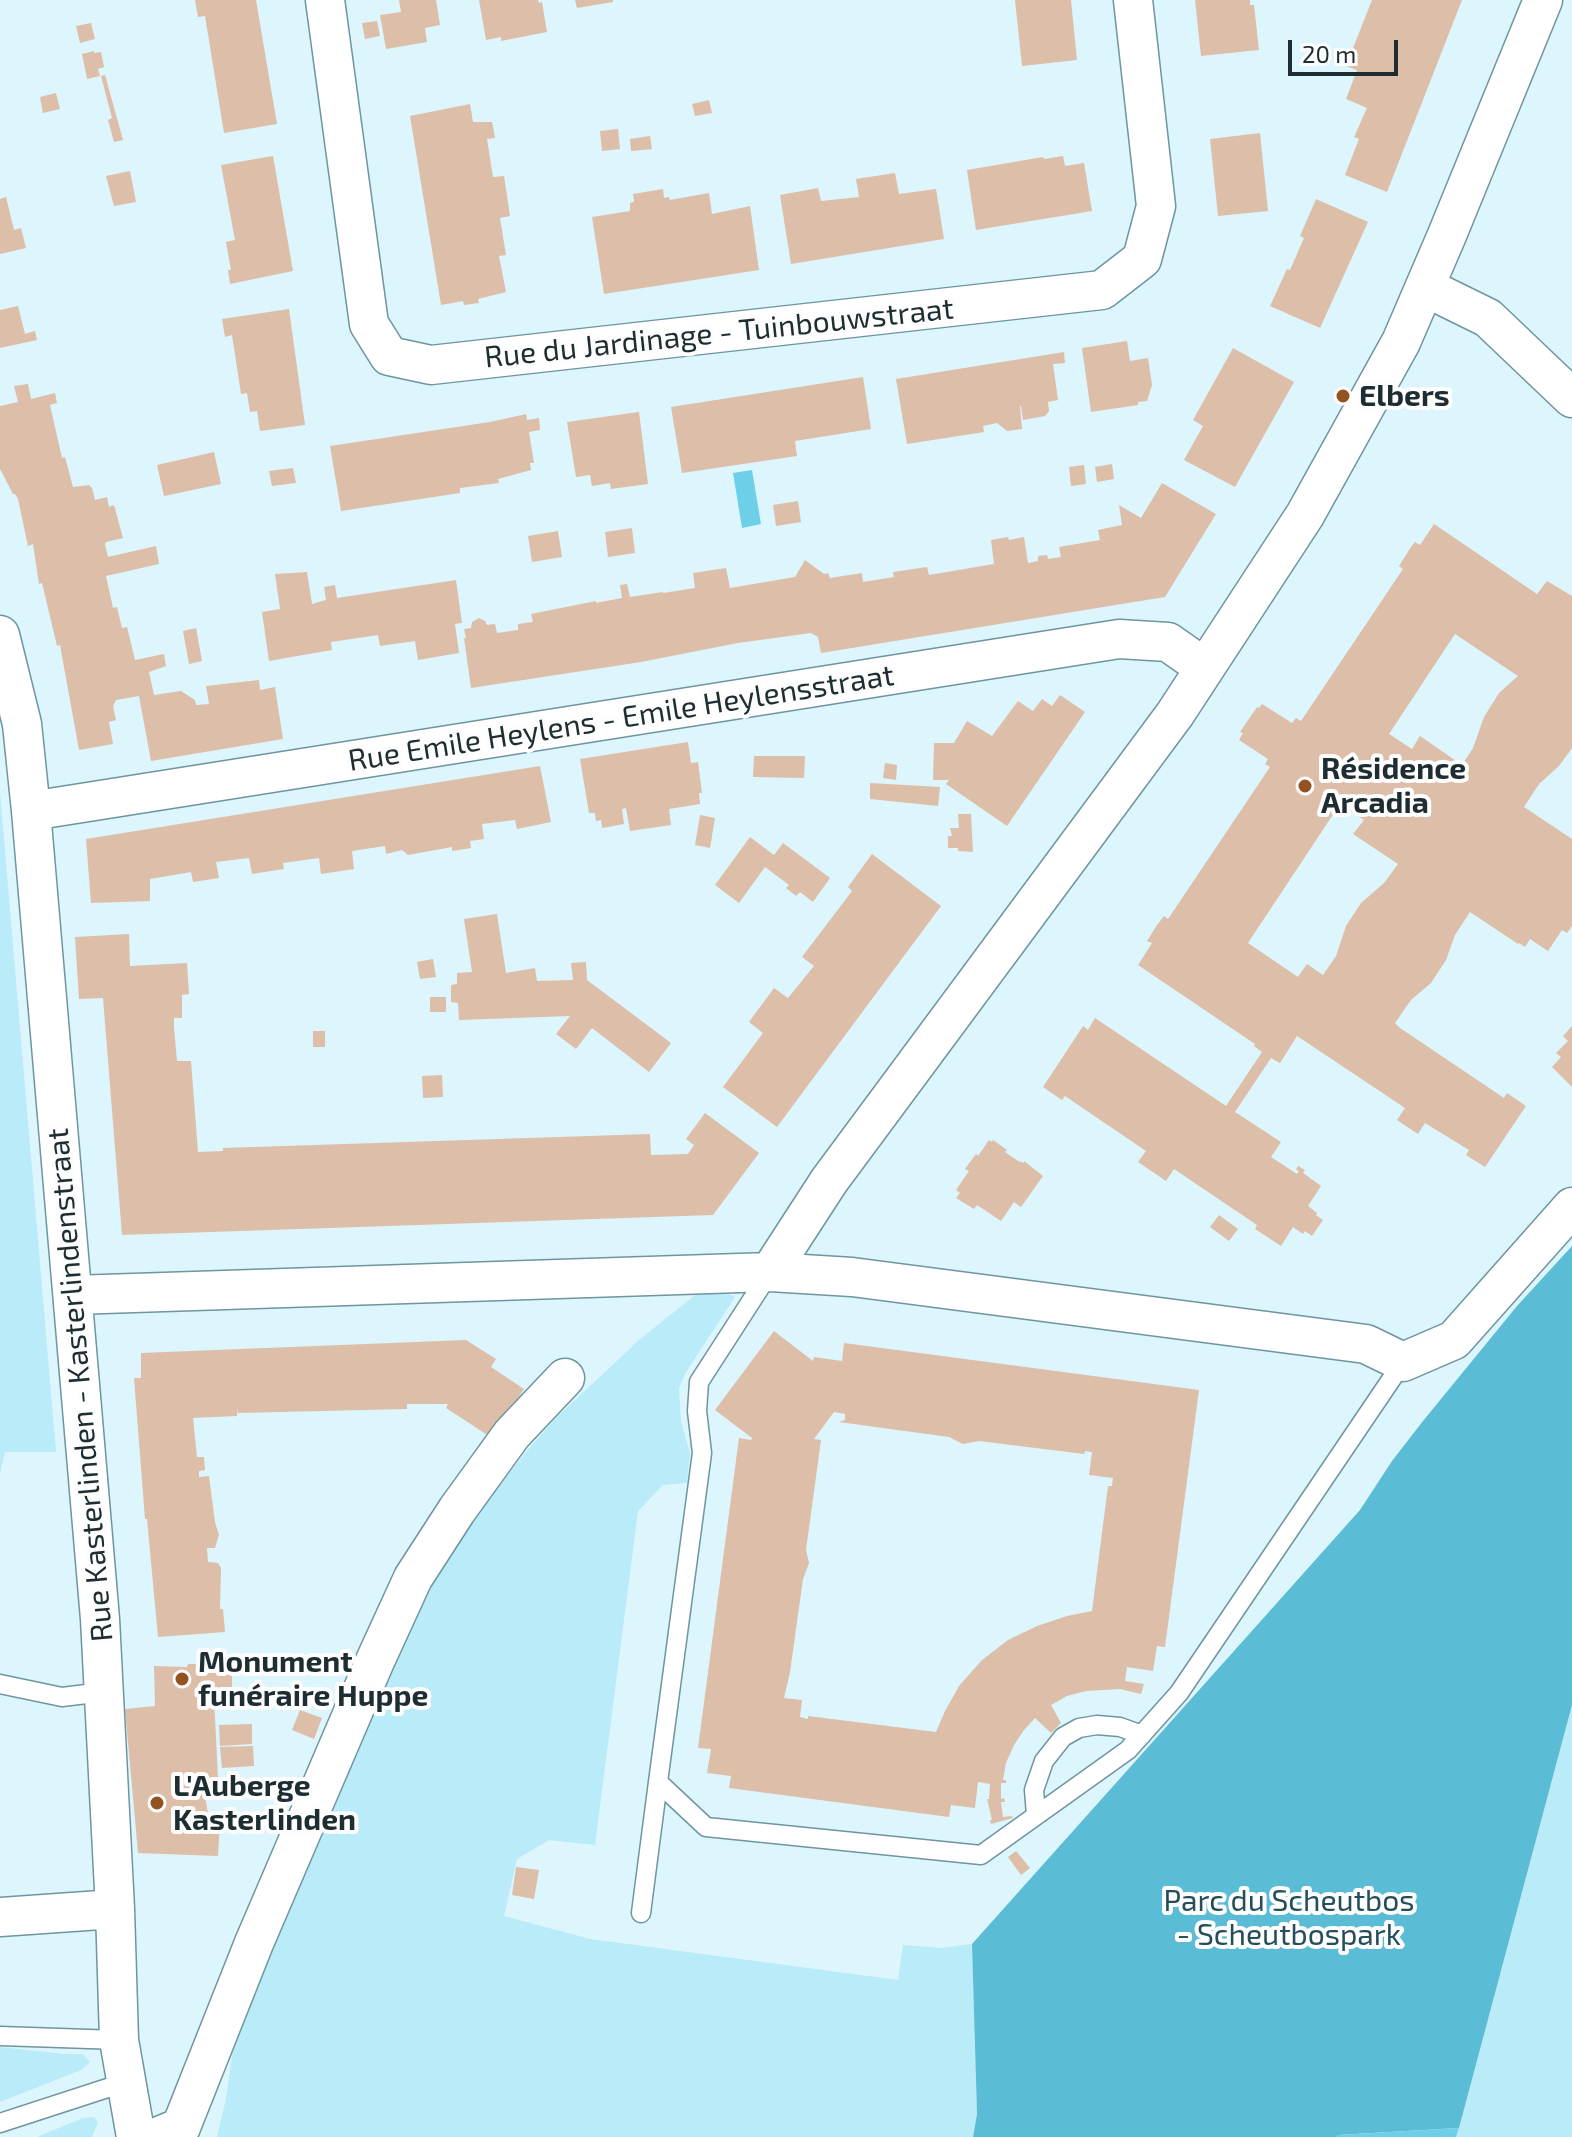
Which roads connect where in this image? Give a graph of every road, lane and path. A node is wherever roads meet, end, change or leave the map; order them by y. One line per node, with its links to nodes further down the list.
1 (325, 0): 2 (street, Rue du Jardinage - Tuinbouwstraat)
2 (1133, 0)
3 (1543, 0): 4 (street)
4 (1425, 287): 5 (street); 7 (street)
5 (1572, 398)
6 (0, 635): 8 (street, Rue Kasterlinden - Kasterlindenstraat)
7 (1205, 668): 8 (street, Rue Emile Heylens - Emile Heylensstraat); 10 (street)
8 (31, 811): 11 (street, Rue Kasterlinden - Kasterlindenstraat)
9 (1572, 1207): 12 (street)
10 (770, 1272): 11 (street); 12 (street); 17 (lane)
11 (73, 1295): 15 (street, Rue Kasterlinden - Kasterlindenstraat)
12 (1403, 1362): 16 (lane)
13 (565, 1378): 27 (street)
14 (0, 1684): 15 (lane)
15 (103, 1692): 19 (street, Rue Kasterlinden - Kasterlindenstraat)
16 (1142, 1735): 18 (lane); 18 (lane)
17 (658, 1782): 18 (lane); 20 (lane)
18 (1036, 1815)
19 (115, 1909): 21 (street); 23 (street, Rue Kasterlinden - Kasterlindenstraat)
20 (641, 1913)
21 (0, 1917)
22 (0, 2036): 23 (lane)
23 (119, 2040): 24 (street, Rue Kasterlinden - Kasterlindenstraat)
24 (126, 2082): 25 (lane); 26 (street, Rue Kasterlinden - Kasterlindenstraat)
25 (0, 2123)
26 (136, 2137)
27 (157, 2137)

